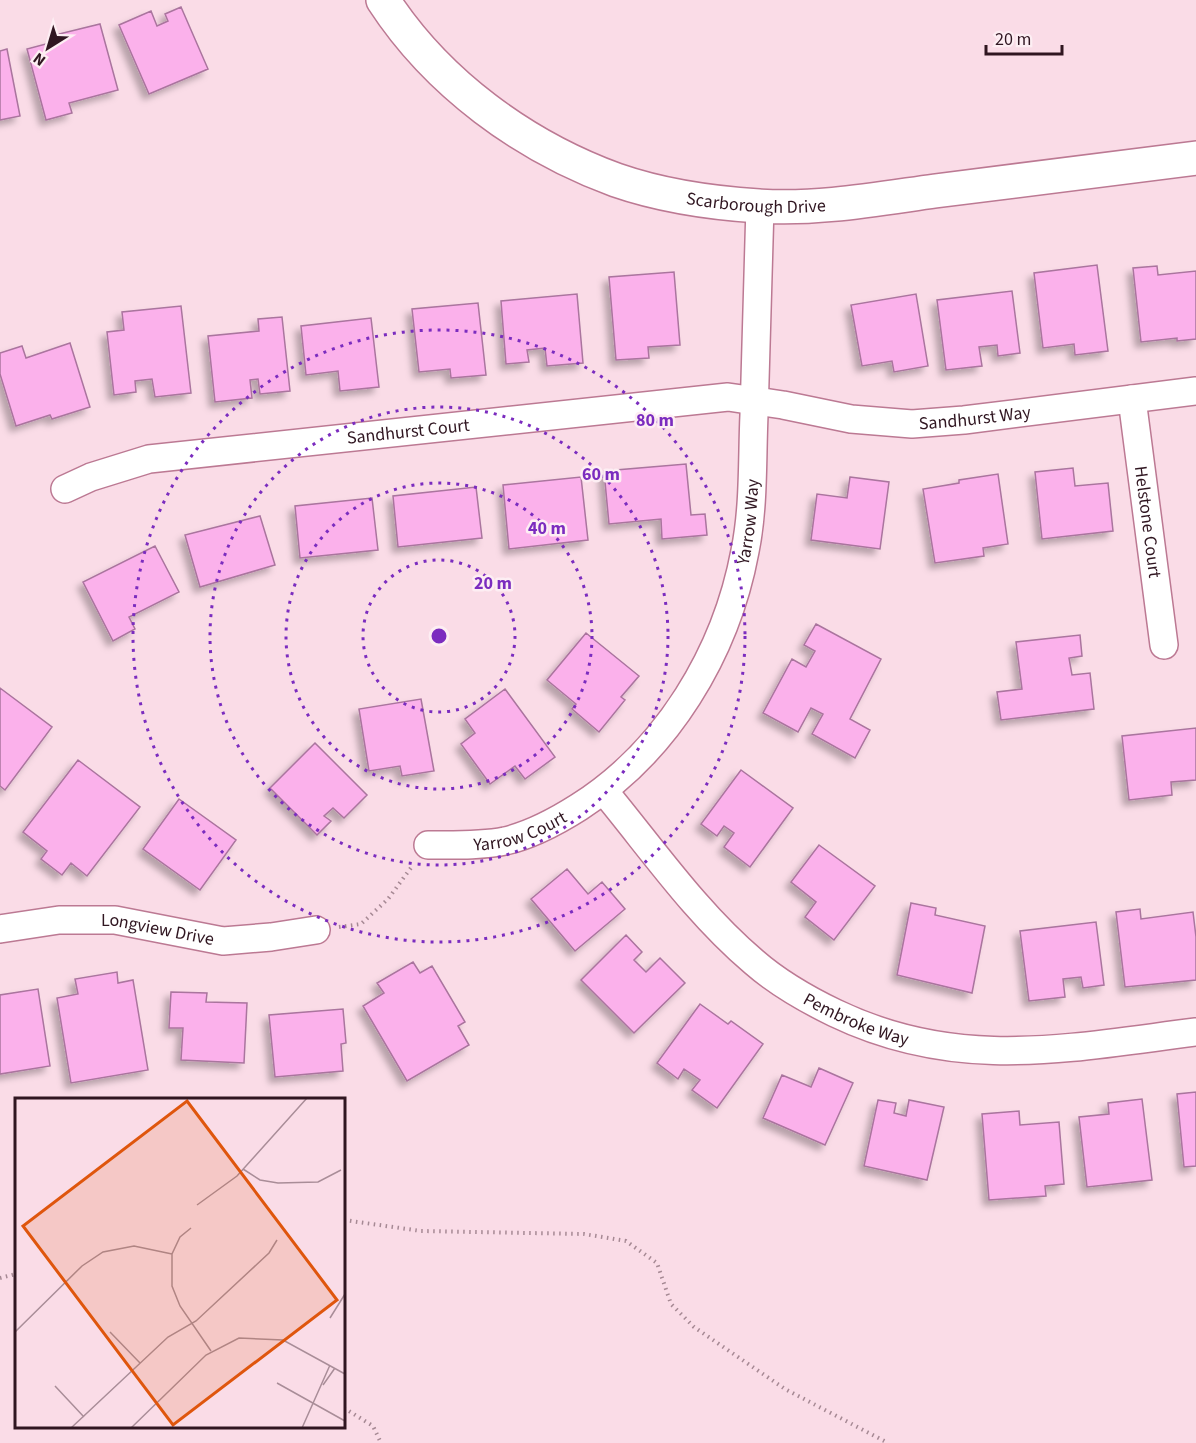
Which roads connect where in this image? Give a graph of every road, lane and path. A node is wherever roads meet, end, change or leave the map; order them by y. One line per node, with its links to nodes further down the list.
1 (383, 0): 3 (street, Scarborough Drive)
2 (1196, 158): 3 (street, Scarborough Drive)
3 (760, 206): 6 (street, Yarrow Way)
4 (1196, 391): 5 (street, Sandhurst Way)
5 (1132, 399): 6 (street, Sandhurst Way); 8 (street, Helstone Court)
6 (754, 401): 7 (street, Sandhurst Court); 9 (street, Yarrow Way)
7 (66, 489)
8 (1164, 645)
9 (604, 791): 10 (street, Yarrow Court); 13 (street, Pembroke Way)
10 (428, 845): 12 (path)
11 (0, 929): 12 (street, Longview Drive)
12 (316, 930)
13 (1196, 1032)
14 (345, 1220): 19 (path)
15 (15, 1274): 16 (path)
16 (0, 1277)
17 (345, 1409): 18 (path)
18 (381, 1443)
19 (888, 1443)

